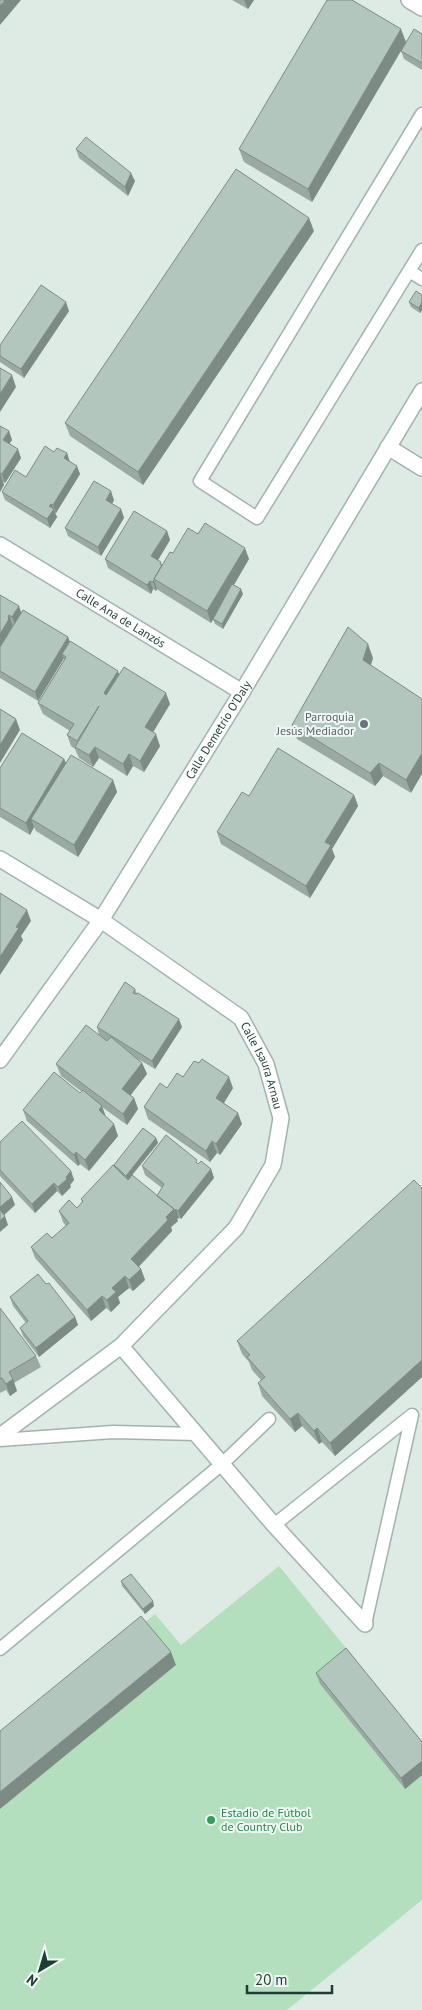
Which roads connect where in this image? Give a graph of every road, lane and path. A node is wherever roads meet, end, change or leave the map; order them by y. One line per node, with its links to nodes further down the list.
1 (409, 0): 2 (street)
2 (422, 8)
3 (422, 114): 5 (lane)
4 (422, 250): 5 (lane)
5 (409, 271): 6 (lane)
6 (422, 279)
7 (422, 391): 8 (street, Calle Demetrio O'Daly)
8 (388, 447): 9 (street); 11 (street, Calle Demetrio O'Daly)
9 (422, 468)
10 (0, 545): 11 (street, Calle Ana de Lanzós)
11 (242, 692): 13 (street, Calle Demetrio O'Daly)
12 (0, 859): 13 (street, Calle Isaura Arnau)
13 (101, 920): 14 (street, Calle Demetrio O'Daly); 15 (street, Calle Isaura Arnau)
14 (0, 1060)
15 (121, 1346): 17 (street); 18 (street, Calle Isaura Arnau)
16 (269, 1419): 20 (lane)
17 (197, 1434): 19 (lane); 20 (street)
18 (0, 1436)
19 (0, 1440)
20 (222, 1464): 21 (street); 23 (lane)
21 (274, 1525): 22 (street); 22 (lane)
22 (365, 1624)
23 (0, 1649)

